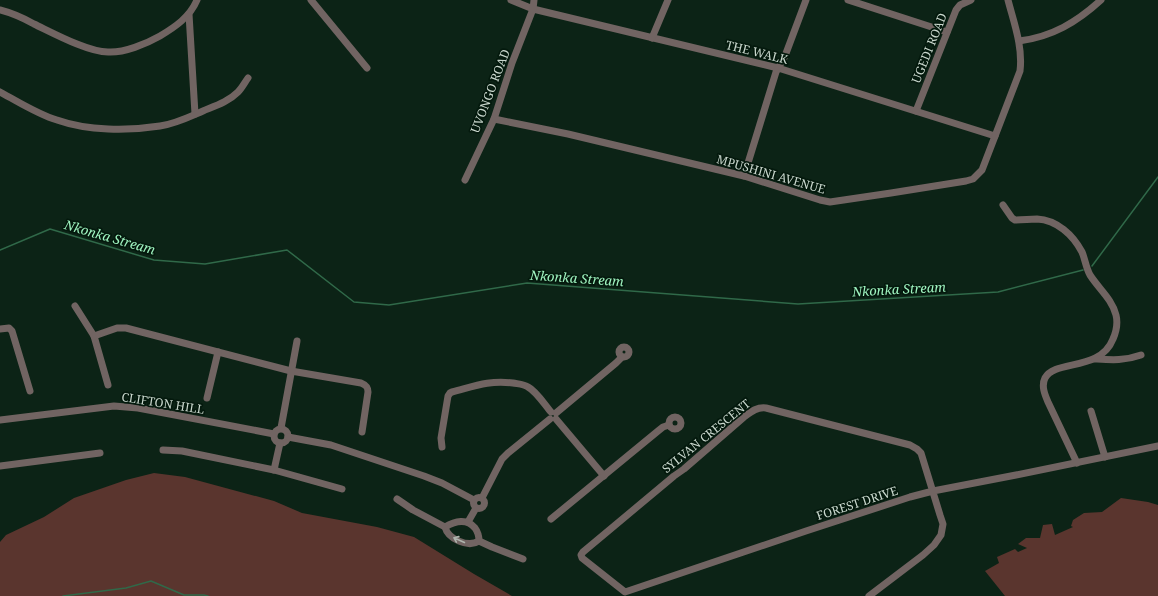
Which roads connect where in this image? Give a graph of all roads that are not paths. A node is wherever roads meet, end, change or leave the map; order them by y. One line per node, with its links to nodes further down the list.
1 (197, 0): 13 (street)
2 (311, 0): 17 (street)
3 (511, 0): 11 (street, THE WALK)
4 (534, 0): 11 (street, UVONGO ROAD)
5 (668, 0): 15 (street)
6 (806, 0): 18 (street)
7 (848, 0): 14 (street)
8 (971, 0): 14 (street, UGEDI ROAD)
9 (1008, 0): 16 (street, MPUSHINI AVENUE)
10 (1102, 0): 16 (street)
11 (533, 9): 15 (street, THE WALK); 23 (street, UVONGO ROAD)
12 (0, 10): 13 (street)
13 (189, 14): 22 (street)
14 (947, 32): 21 (street, UGEDI ROAD)
15 (652, 38): 18 (street, THE WALK)
16 (1019, 41): 24 (street, MPUSHINI AVENUE)
17 (367, 68)
18 (778, 68): 21 (street, THE WALK); 25 (street)
19 (248, 78): 22 (street)
20 (0, 92): 22 (street)
21 (916, 111): 24 (street, THE WALK)
22 (196, 114)
23 (494, 119): 25 (street, MPUSHINI AVENUE); 26 (street, UVONGO ROAD)
24 (995, 136): 25 (street, MPUSHINI AVENUE)
25 (744, 176)
26 (465, 180)
27 (1003, 205): 35 (street)
28 (76, 306): 30 (street)
29 (0, 329): 38 (street)
30 (94, 336): 32 (street); 37 (street)
31 (297, 341): 36 (street)
32 (218, 352): 36 (street); 39 (street)
33 (1141, 355): 35 (street)
34 (622, 357): 41 (street)
35 (1095, 359): 54 (street)
36 (291, 371): 44 (street); 45 (street)
37 (108, 385)
38 (30, 391)
39 (207, 398)
40 (1091, 411): 53 (street)
41 (553, 416): 50 (street); 57 (street); 60 (street)
42 (0, 420): 46 (street, CLIFTON HILL)
43 (669, 425): 57 (street)
44 (282, 428): 46 (street); 47 (street)
45 (362, 432)
46 (274, 434): 48 (street)
47 (288, 437): 48 (street); 62 (street)
48 (280, 443): 56 (street)
49 (1158, 446): 53 (street, FOREST DRIVE)
50 (442, 447)
51 (163, 450): 56 (street)
52 (100, 453): 55 (street)
53 (1105, 457): 54 (street, FOREST DRIVE)
54 (1077, 463): 59 (street, FOREST DRIVE)
55 (0, 466)
56 (274, 470): 58 (street)
57 (604, 476): 64 (street)
58 (342, 489)
59 (933, 490): 68 (street, SYLVAN CRESCENT); 70 (street, FOREST DRIVE); 71 (street)
60 (482, 498): 62 (street); 63 (street)
61 (397, 499): 66 (street)
62 (474, 500): 63 (street)
63 (476, 508): 65 (street)
64 (551, 519)
65 (468, 522): 66 (street); 67 (street)
66 (445, 526): 67 (street, one-way to 66)
67 (479, 541): 69 (street)
68 (581, 555): 70 (street, FOREST DRIVE)
69 (523, 559)
70 (628, 594)
71 (869, 596)

